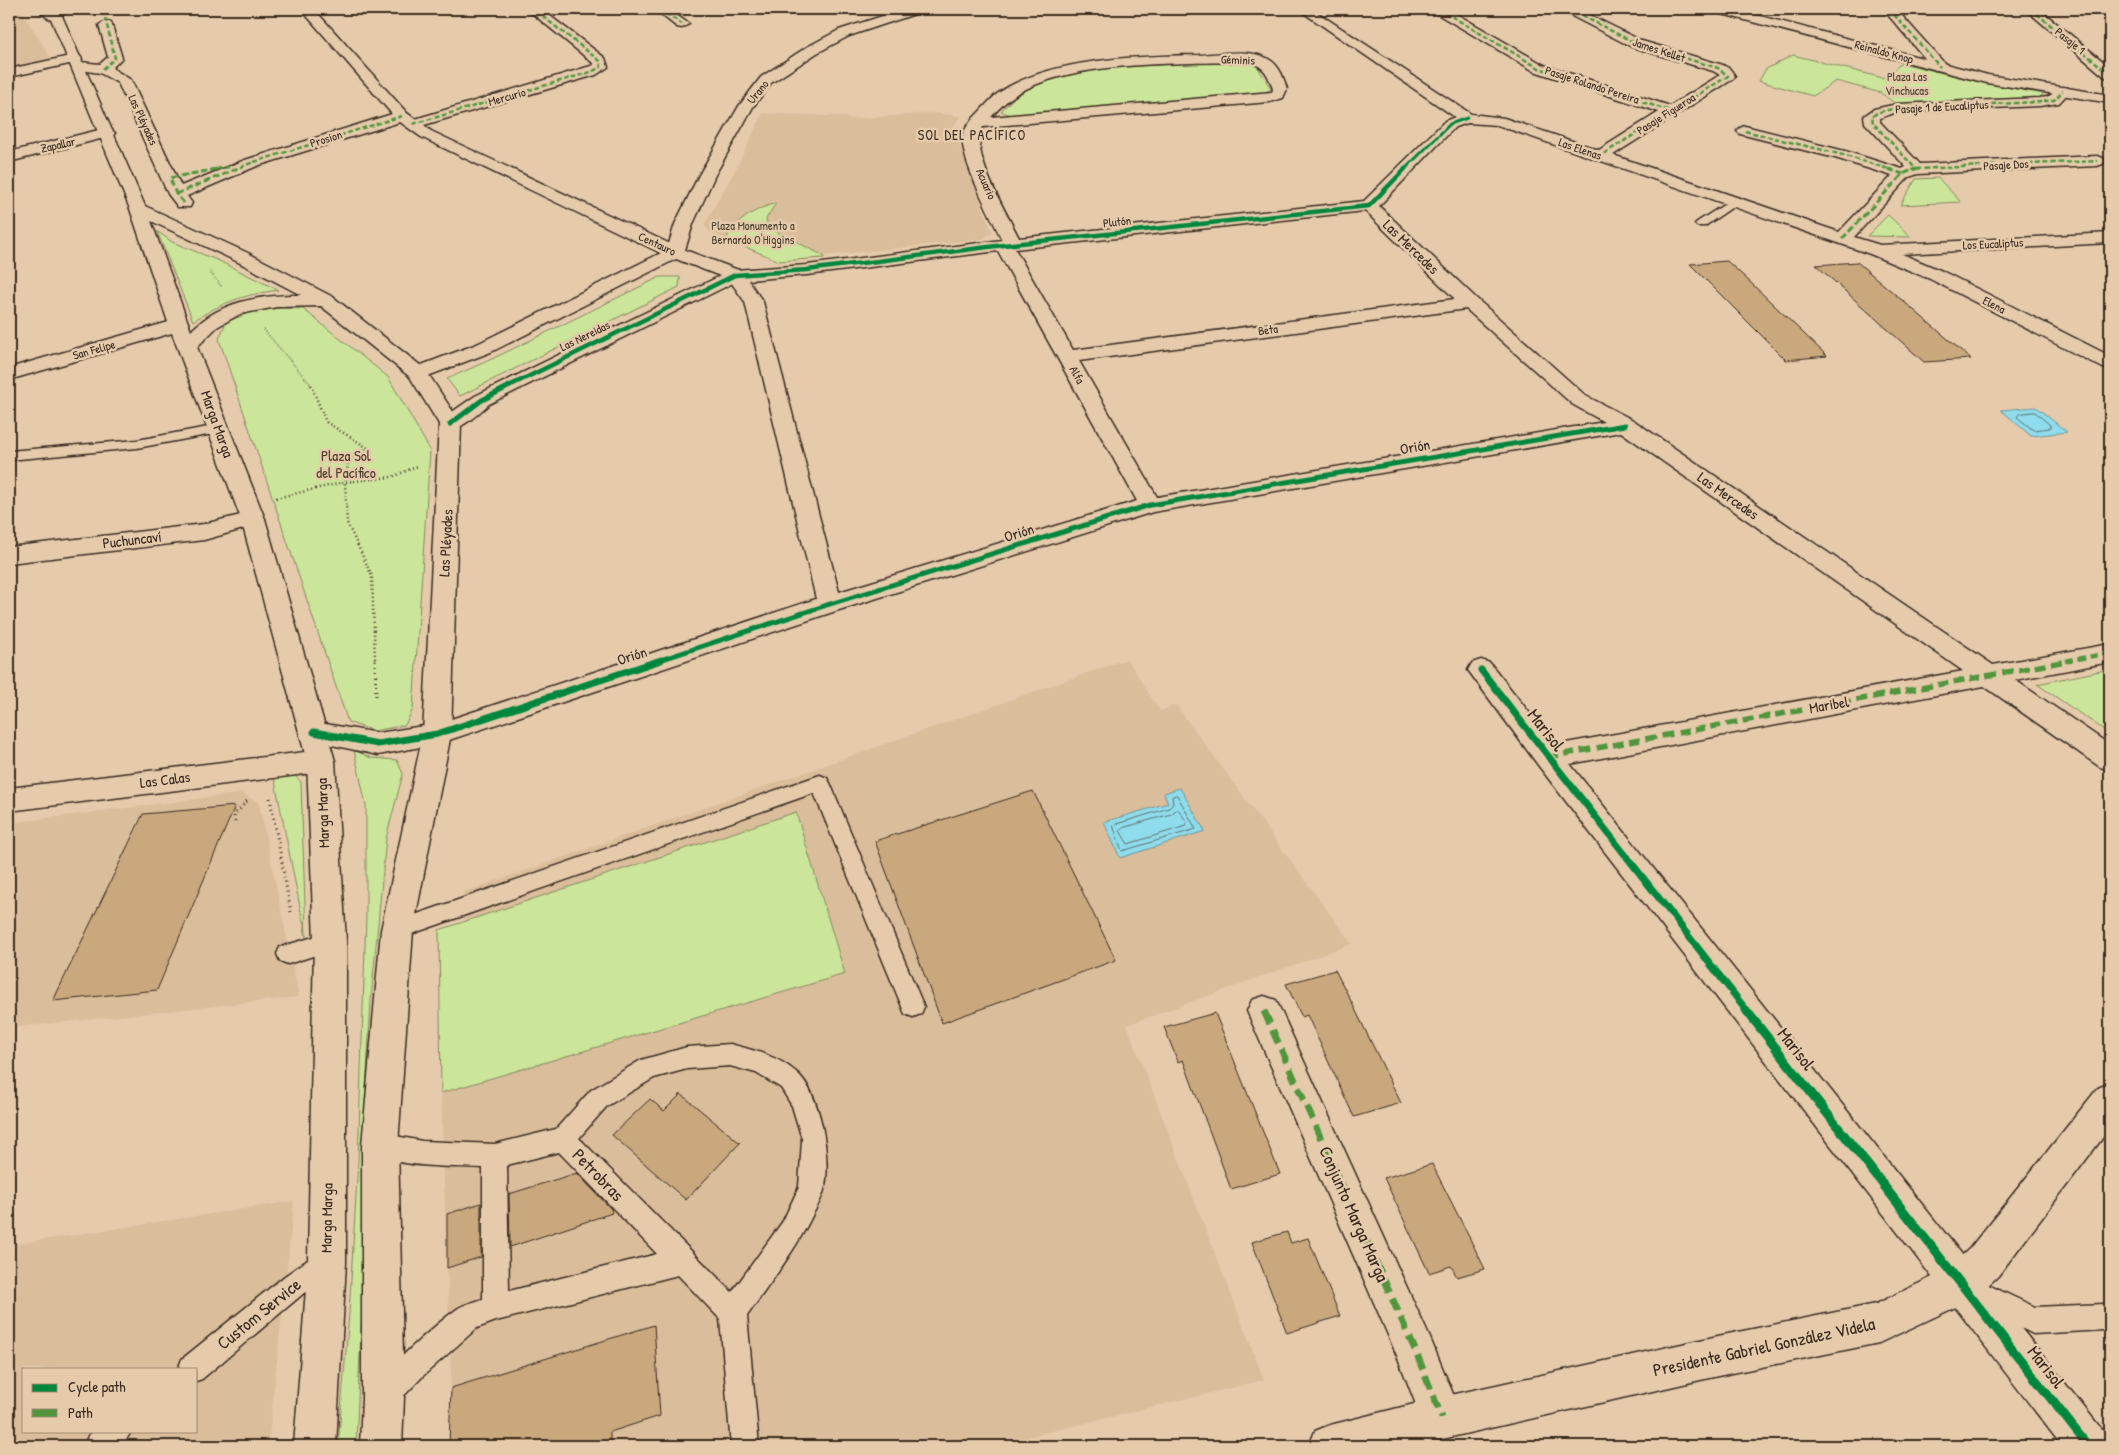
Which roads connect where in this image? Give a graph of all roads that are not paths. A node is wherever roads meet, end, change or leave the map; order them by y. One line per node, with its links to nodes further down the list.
1 (307, 9): 24 (street, Centauro)
2 (533, 9): 24 (street, Mercurio)
3 (660, 9): 12 (street)
4 (916, 9): 41 (street, Urano)
5 (1304, 9): 23 (street, Las Elenas)
6 (1439, 9): 22 (street, Pasaje Rolando Pereira)
7 (1569, 9): 17 (street, James Kellet)
8 (1719, 9): 15 (street, Reinaldo Knop)
9 (1889, 9): 15 (street)
10 (2030, 9): 19 (street, Pasaje 1)
11 (53, 11): 14 (street, Marga Marga)
12 (682, 24)
13 (106, 25): 16 (street)
14 (77, 63): 16 (street, Las Pléyades); 18 (street, Las Pléyades); 27 (street, Marga Marga)
15 (1940, 67): 20 (street, Reinaldo Knop)
16 (103, 68): 32 (street, Las Pléyades)
17 (1725, 72): 22 (street, Pasaje Figueroa)
18 (9, 73)
19 (2110, 74)
20 (2063, 91): 21 (street, Reinaldo Knop); 31 (street, Pasaje 1 de Eucaliptus)
21 (2110, 99)
22 (1670, 111): 28 (street, Pasaje Figueroa)
23 (1467, 118): 28 (street, Las Elenas); 34 (street)
24 (407, 120): 32 (street, Prosion); 41 (street, Centauro)
25 (979, 123): 25 (street, Géminis); 39 (street, Acuario)
26 (1744, 131): 31 (street, Pasaje Dos)
27 (107, 133): 29 (street, Zapallar); 35 (street, Marga Marga)
28 (1600, 156): 33 (street, Las Elenas)
29 (9, 157)
30 (2097, 161): 31 (street, Pasaje Dos)
31 (1909, 171): 38 (street)
32 (177, 192)
33 (1732, 202): 36 (lane); 38 (street, Las Elenas)
34 (1369, 206): 39 (street, Plutón); 44 (street, Las Mercedes)
35 (138, 209): 43 (street); 45 (street, Marga Marga)
36 (1701, 224)
37 (2110, 238): 40 (street, Los Eucaliptus)
38 (1842, 239): 40 (street, Las Elenas)
39 (1009, 245): 42 (street, Plutón); 47 (street, Alfa)
40 (1876, 250): 48 (street, Elena)
41 (675, 253): 42 (street, Centauro); 49 (street)
42 (735, 275): 51 (street, Las Nereidas); 58 (street)
43 (326, 301): 46 (street); 49 (street)
44 (1470, 304): 47 (street, Beta); 52 (street, Las Mercedes)
45 (179, 325): 46 (street, Marga Marga); 50 (street, San Felipe)
46 (188, 345): 53 (street, Marga Marga)
47 (1067, 357): 55 (street, Alfa)
48 (2110, 364)
49 (418, 373): 51 (street)
50 (9, 374)
51 (450, 424): 62 (street, Las Pléyades)
52 (1625, 425): 55 (street, Orión); 61 (street, Las Mercedes)
53 (218, 429): 54 (lane); 56 (street, Marga Marga)
54 (9, 456)
55 (1150, 505): 58 (street, Orión)
56 (250, 513): 57 (street, Puchuncaví); 63 (street, Marga Marga)
57 (9, 554)
58 (830, 604): 62 (street, Orión)
59 (2110, 653): 61 (street, Maribel)
60 (1481, 670): 64 (street, Marisol)
61 (1989, 675): 64 (street, Maribel); 65 (street, Las Mercedes)
62 (437, 734): 63 (street, Orión); 67 (street, Las Pléyades)
63 (318, 746): 66 (street, Las Calas); 68 (street, Marga Marga)
64 (1548, 757): 78 (street, Marisol)
65 (2110, 759)
66 (9, 800)
67 (397, 930): 70 (lane); 74 (street)
68 (330, 941): 69 (lane); 77 (street, Marga Marga)
69 (288, 954)
70 (913, 1007)
71 (1264, 1011): 84 (street, Conjunto Marga Marga)
72 (2110, 1100): 78 (street, Presidente Gabriel González Videla)
73 (563, 1139): 75 (lane, Petrobras); 76 (lane, Petrobras); 80 (lane)
74 (380, 1145): 75 (lane, Petrobras); 83 (street)
75 (495, 1156): 79 (lane)
76 (682, 1261): 79 (lane); 80 (lane, Petrobras)
77 (327, 1262): 82 (lane, Custom Service); 87 (street, Marga Marga)
78 (1961, 1284): 81 (lane); 84 (street, Presidente Gabriel González Videla); 91 (street, Marisol)
79 (496, 1308): 83 (lane)
80 (733, 1313): 89 (lane)
81 (2104, 1317)
82 (193, 1368)
83 (383, 1398): 88 (street)
84 (1442, 1418): 90 (street, Presidente Gabriel González Videla)
85 (116, 1432): 86 (lane)
86 (98, 1446)
87 (315, 1446)
88 (381, 1446)
89 (745, 1446)
90 (1330, 1446)
91 (2088, 1446)

